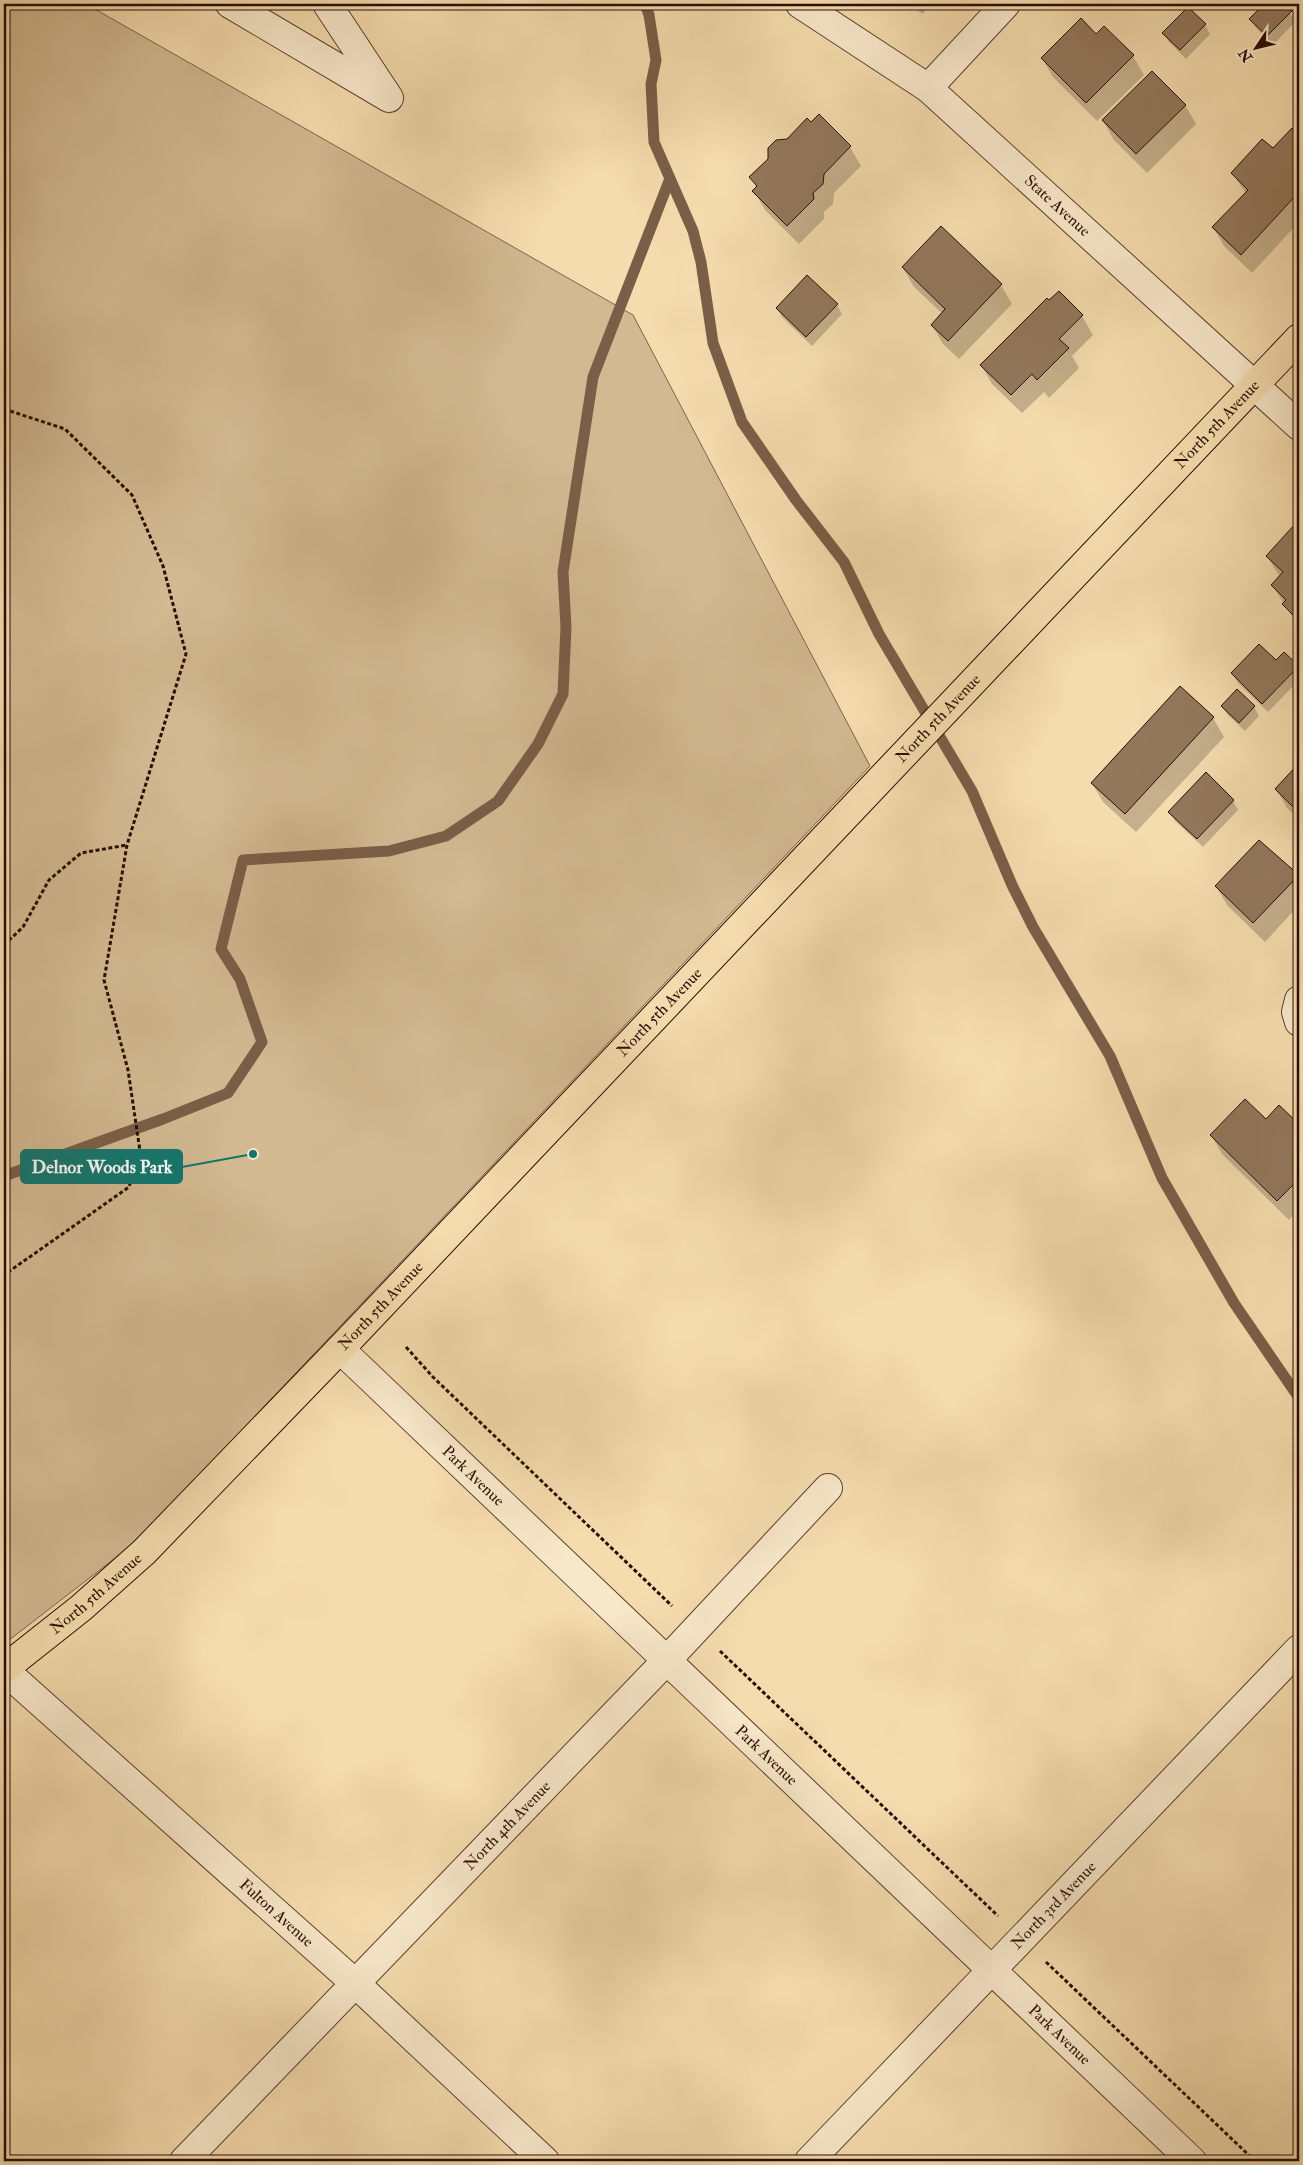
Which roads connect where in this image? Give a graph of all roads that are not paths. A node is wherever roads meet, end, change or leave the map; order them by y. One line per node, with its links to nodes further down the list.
1 (230, 4): 2 (street)
2 (327, 4)
3 (800, 4): 5 (street, State Avenue)
4 (1006, 4): 5 (street)
5 (928, 88): 7 (street, State Avenue)
6 (1299, 338): 7 (main road, North 5th Avenue)
7 (1255, 384): 8 (street, State Avenue); 9 (main road, North 5th Avenue)
8 (1299, 426)
9 (340, 1349): 12 (street, Park Avenue); 13 (main road, North 5th Avenue)
10 (828, 1488): 12 (street, North 4th Avenue)
11 (1299, 1649): 14 (street, North 3rd Avenue)
12 (667, 1660): 14 (street, Park Avenue); 15 (street, North 4th Avenue)
13 (4, 1669): 15 (street, Fulton Avenue)
14 (991, 1970): 18 (street, North 3rd Avenue); 19 (street, Park Avenue)
15 (356, 1984): 16 (street, North 4th Avenue); 17 (street, Fulton Avenue)
16 (184, 2161)
17 (545, 2161)
18 (809, 2161)
19 (1192, 2161)

